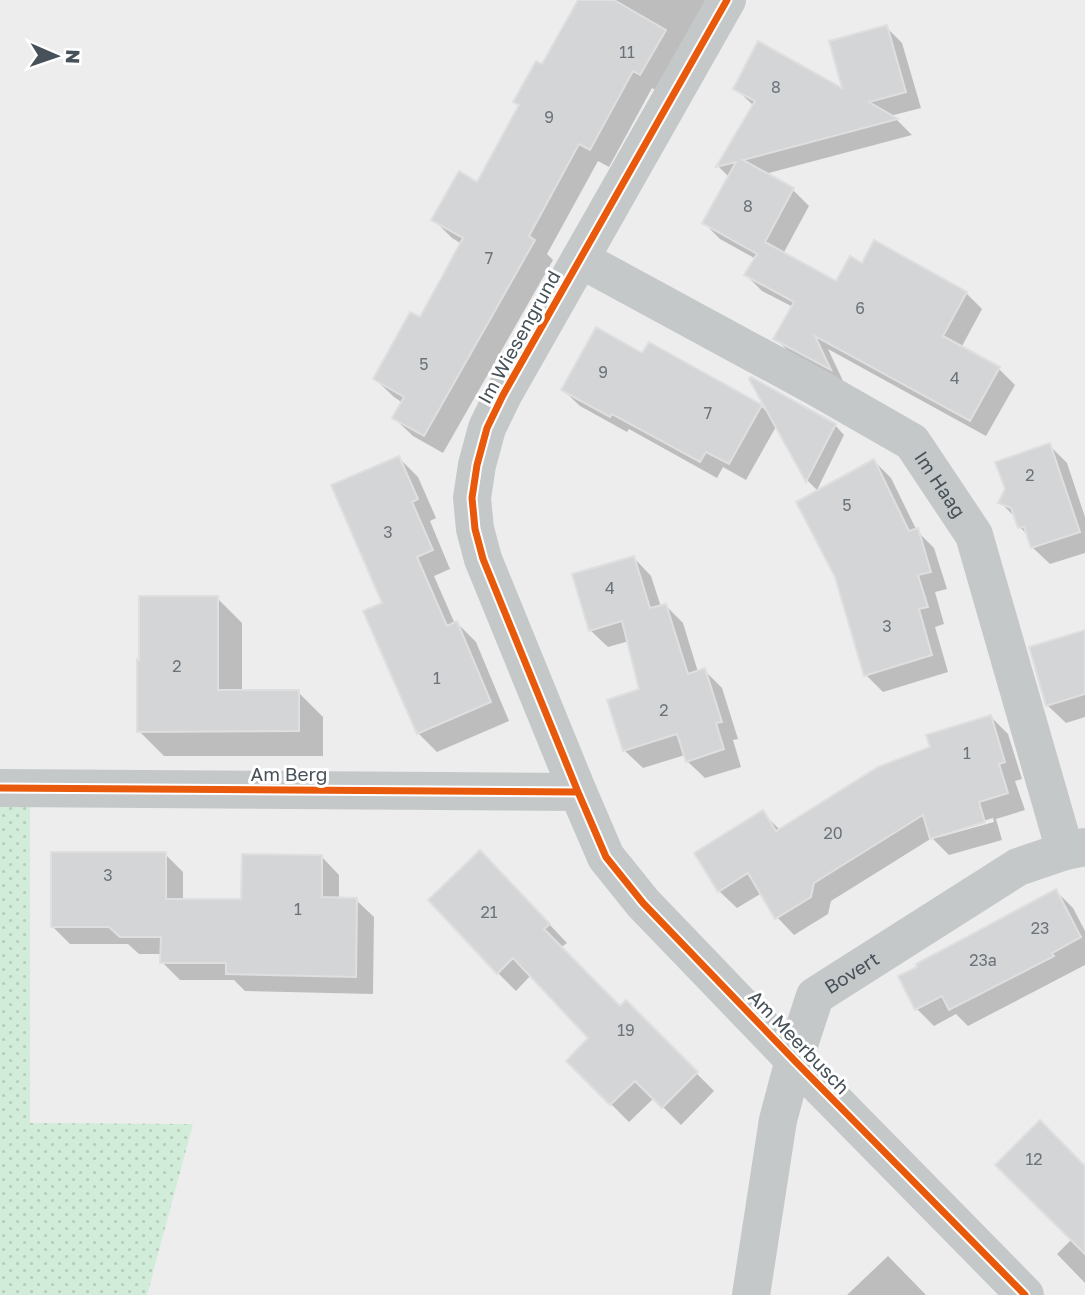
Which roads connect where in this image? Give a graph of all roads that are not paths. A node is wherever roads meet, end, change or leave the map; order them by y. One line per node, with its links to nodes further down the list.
1 (727, 0): 2 (street, Im Wiesengrund)
2 (580, 259): 4 (street, Im Wiesengrund); 5 (street, Im Haag)
3 (0, 788): 4 (street, Am Berg)
4 (578, 792): 6 (street, Am Meerbusch)
5 (1075, 849): 6 (street, Bovert)
6 (794, 1060): 7 (street, Bovert); 8 (street, Am Meerbusch)
7 (751, 1295)
8 (1025, 1295)

